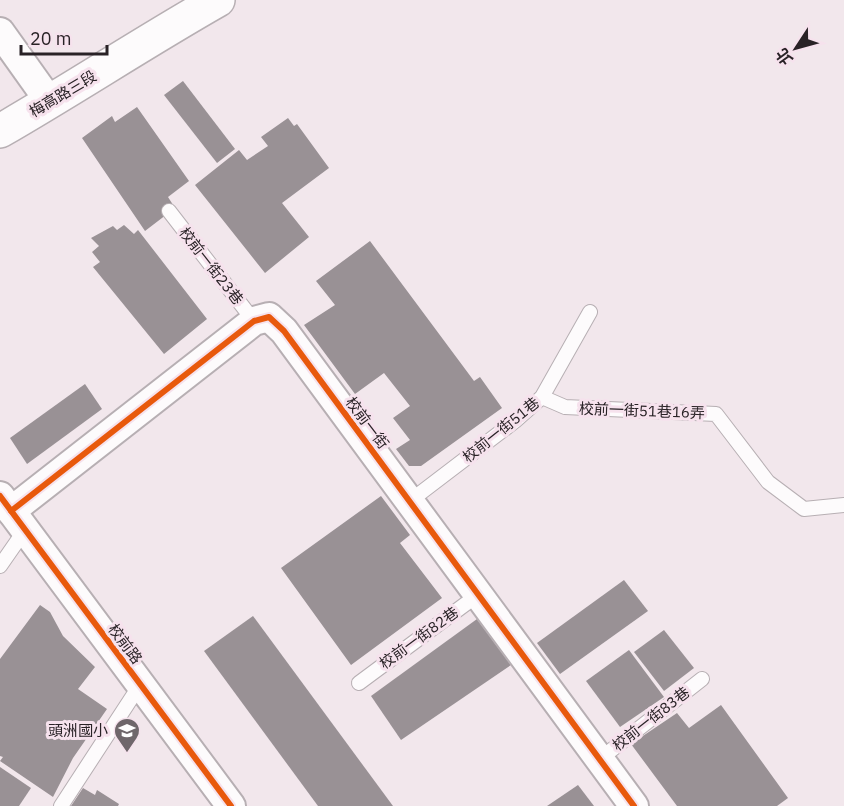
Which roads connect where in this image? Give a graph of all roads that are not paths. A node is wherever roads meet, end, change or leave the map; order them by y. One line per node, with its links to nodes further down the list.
1 (218, 0): 3 (street, 梅高路三段)
2 (0, 32): 3 (street)
3 (50, 102): 4 (street, 梅高路三段)
4 (0, 131)
5 (169, 211): 7 (lane, 校前一街23巷)
6 (590, 312): 8 (lane, 校前一街51巷)
7 (254, 321): 9 (street, 校前一街); 11 (street)
8 (542, 397): 9 (lane, 校前一街51巷); 10 (lane, 校前一街51巷16弄)
9 (410, 501): 13 (street, 校前一街)
10 (844, 505)
11 (12, 512): 12 (lane); 16 (street, 校前路)
12 (0, 566)
13 (479, 594): 15 (lane, 校前一街82巷); 17 (street, 校前一街)
14 (702, 679): 17 (lane, 校前一街83巷)
15 (358, 683)
16 (140, 685): 18 (lane); 19 (street, 校前路)
17 (600, 759): 20 (street, 校前一街)
18 (61, 806)
19 (231, 806)
20 (634, 806)

